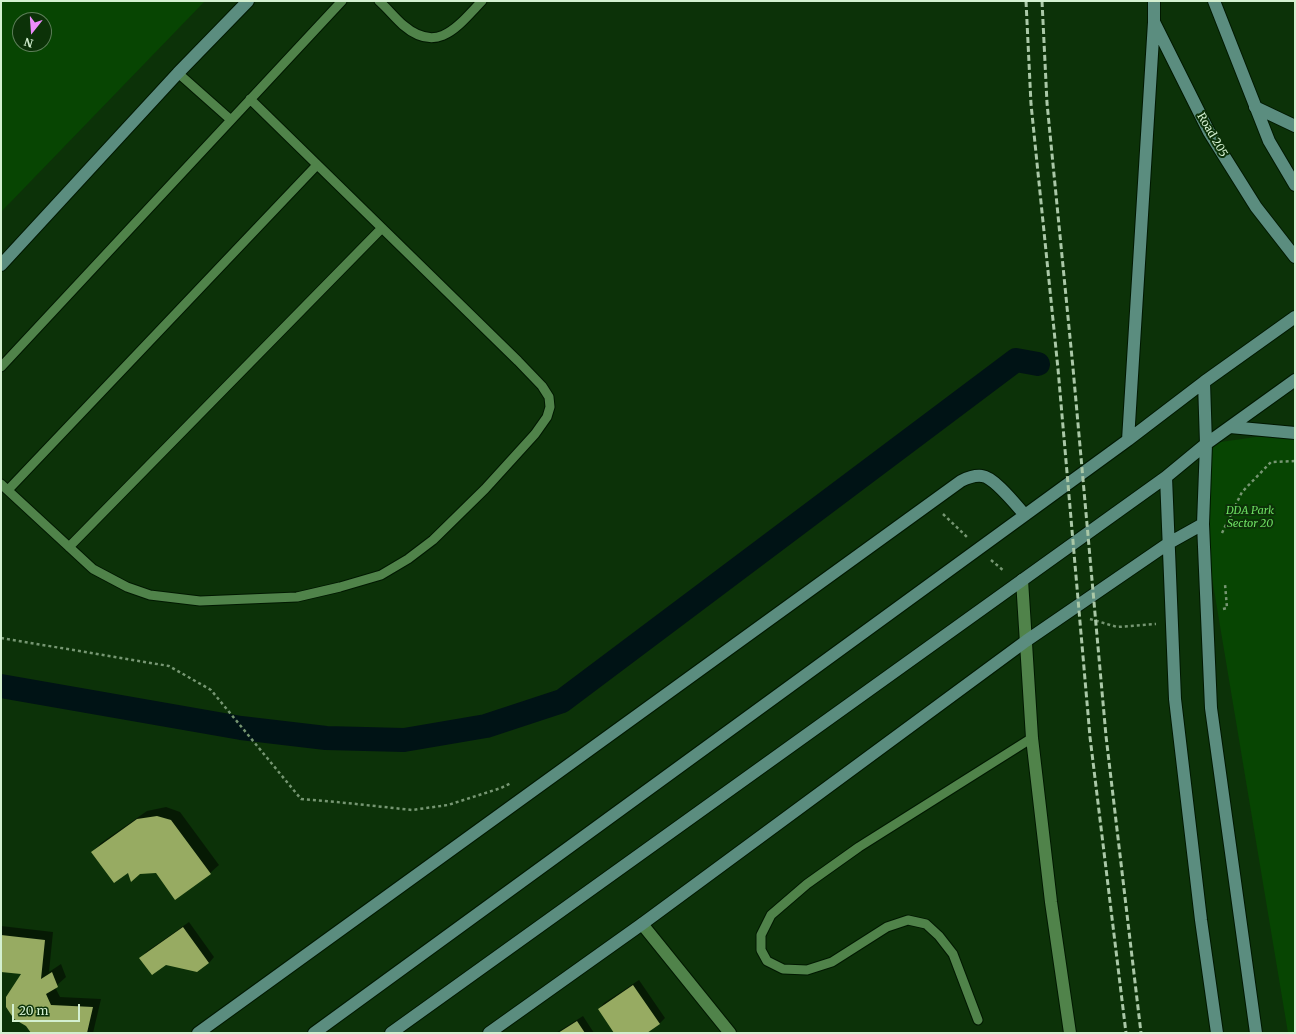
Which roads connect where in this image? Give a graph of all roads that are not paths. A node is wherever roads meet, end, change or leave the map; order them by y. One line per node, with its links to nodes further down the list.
1 (248, 1): 8 (street)
2 (342, 1): 9 (lane)
3 (379, 1): 4 (lane)
4 (482, 1)
5 (1154, 1): 7 (street, Road 205)
6 (1214, 1): 10 (street)
7 (1154, 22): 16 (street, Road 205); 24 (street)
8 (178, 73): 11 (lane); 17 (street)
9 (250, 100): 11 (lane); 13 (lane)
10 (1255, 107): 12 (street); 14 (street)
11 (231, 120): 19 (lane)
12 (1295, 126)
13 (317, 165): 15 (lane); 28 (lane)
14 (1295, 185)
15 (382, 228): 32 (lane); 32 (lane)
16 (1295, 257)
17 (1, 265)
18 (1295, 316): 21 (street)
19 (1, 367)
20 (1295, 380): 22 (street)
21 (1204, 382): 24 (street); 25 (street)
22 (1230, 427): 23 (street); 25 (street)
23 (1295, 433)
24 (1128, 440): 29 (street)
25 (1206, 444): 26 (street); 30 (street)
26 (1166, 477): 31 (street); 33 (street)
27 (1, 484): 28 (lane)
28 (8, 490): 32 (lane)
29 (1026, 515): 39 (street); 40 (street)
30 (1203, 524): 31 (street); 45 (street)
31 (1169, 543): 34 (street); 44 (street)
32 (69, 547)
33 (1019, 582): 34 (street); 41 (street)
34 (1026, 641): 35 (street); 36 (street)
35 (1032, 738): 37 (lane); 43 (street)
36 (642, 924): 38 (street); 42 (street)
37 (978, 1020)
38 (728, 1032)
39 (198, 1033)
40 (314, 1033)
41 (392, 1033)
42 (489, 1033)
43 (1070, 1033)
44 (1217, 1033)
45 (1256, 1033)

